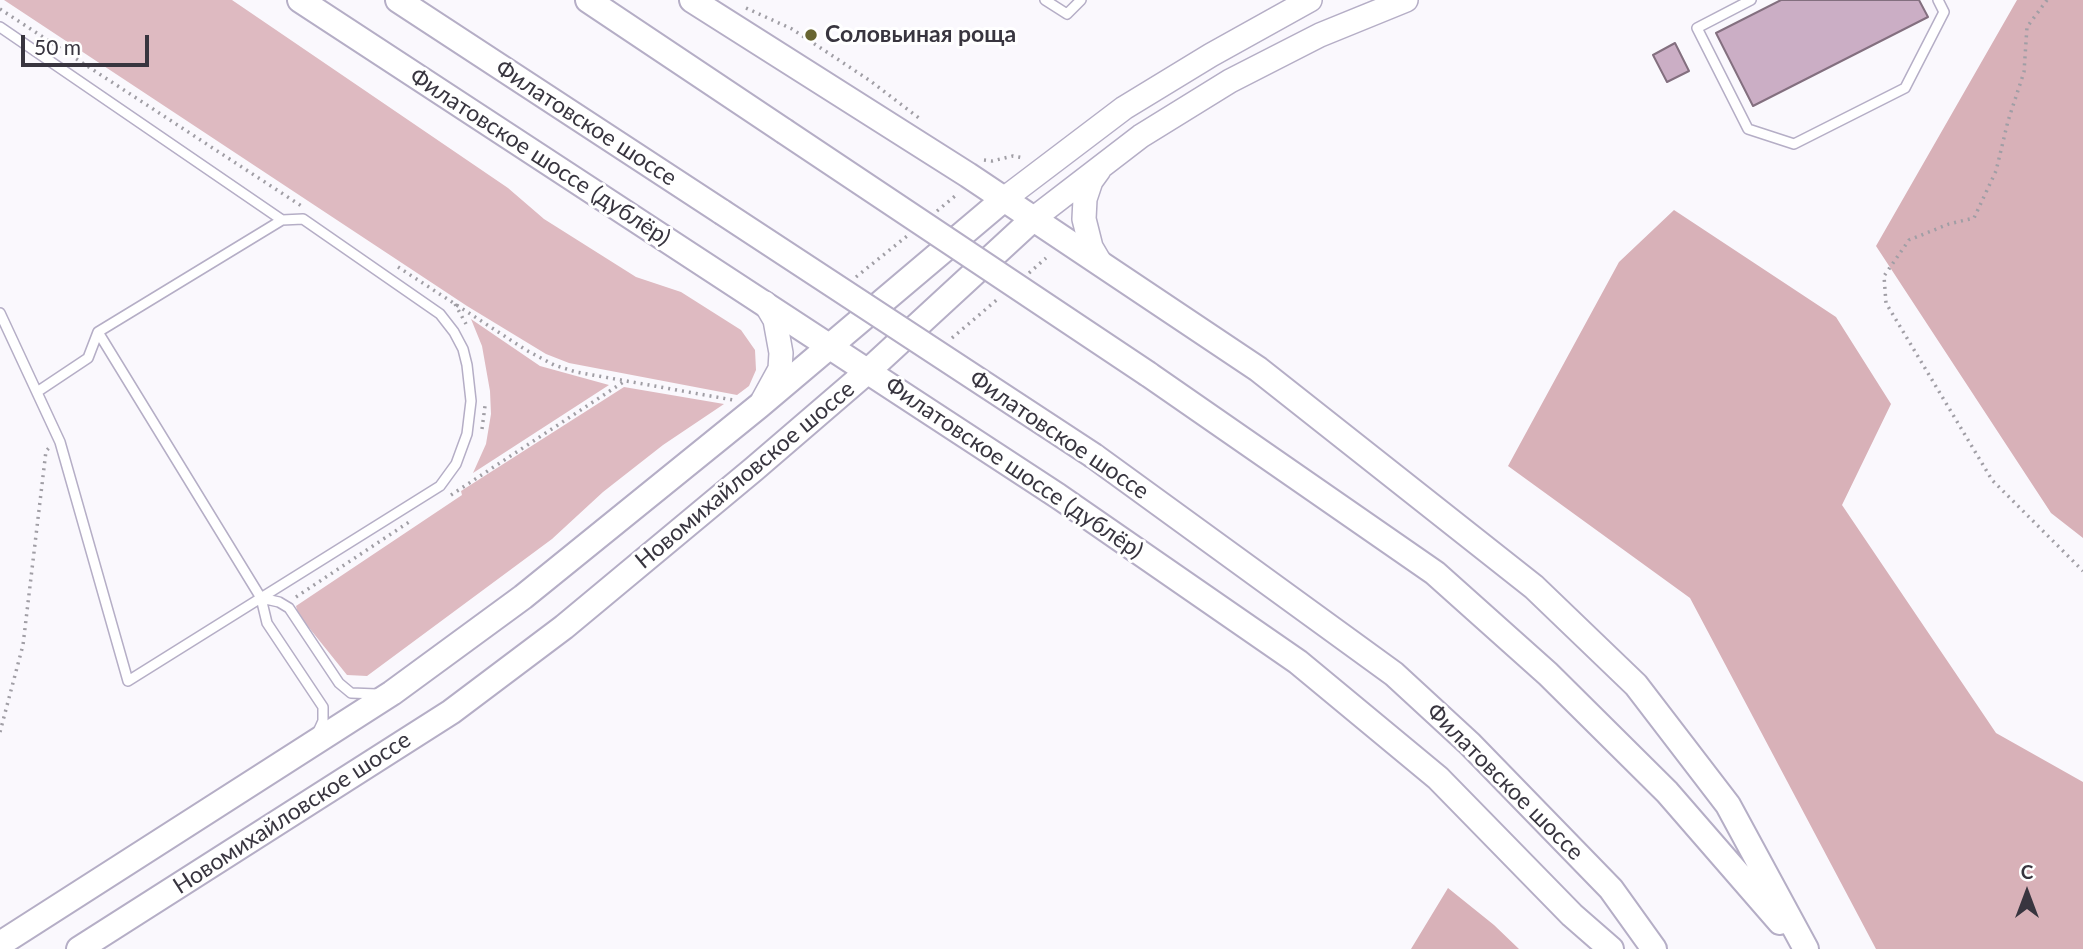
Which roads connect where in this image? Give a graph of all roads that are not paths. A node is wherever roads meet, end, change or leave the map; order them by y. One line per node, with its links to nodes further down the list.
1 (300, 0): 17 (main road, Филатовское шоссе (дублёр))
2 (398, 0): 30 (main road, Филатовское шоссе, bridge)
3 (588, 0): 31 (main road, bridge)
4 (692, 0): 13 (main road)
5 (1045, 0): 6 (lane)
6 (1081, 0)
7 (1310, 0): 13 (street, Новомихайловское шоссе)
8 (1406, 0): 12 (street, Новомихайловское шоссе)
9 (1751, 0): 10 (lane)
10 (1938, 0)
11 (0, 27): 15 (lane)
12 (1103, 164): 14 (street, Новомихайловское шоссе); 16 (street)
13 (1004, 200): 14 (main road); 20 (main road, Новомихайловское шоссе)
14 (1033, 219): 16 (main road); 21 (main road, Новомихайловское шоссе)
15 (282, 220): 19 (lane); 24 (lane)
16 (1101, 264): 31 (main road)
17 (765, 303): 20 (main road, Филатовское шоссе (дублёр)); 23 (street)
18 (0, 313): 22 (lane)
19 (99, 332): 22 (lane); 24 (lane)
20 (830, 346): 21 (main road, Филатовское шоссе (дублёр)); 23 (main road, Новомихайловское шоссе)
21 (868, 370): 28 (main road, Новомихайловское шоссе); 29 (main road, Филатовское шоссе (дублёр))
22 (37, 392): 24 (lane)
23 (759, 406): 25 (main road, Новомихайловское шоссе)
24 (261, 598): 25 (lane); 26 (lane)
25 (392, 693): 26 (main road, Новомихайловское шоссе)
26 (303, 752): 27 (main road, Новомихайловское шоссе)
27 (0, 944)
28 (79, 949)
29 (1611, 949)
30 (1654, 949)
31 (1805, 949)

